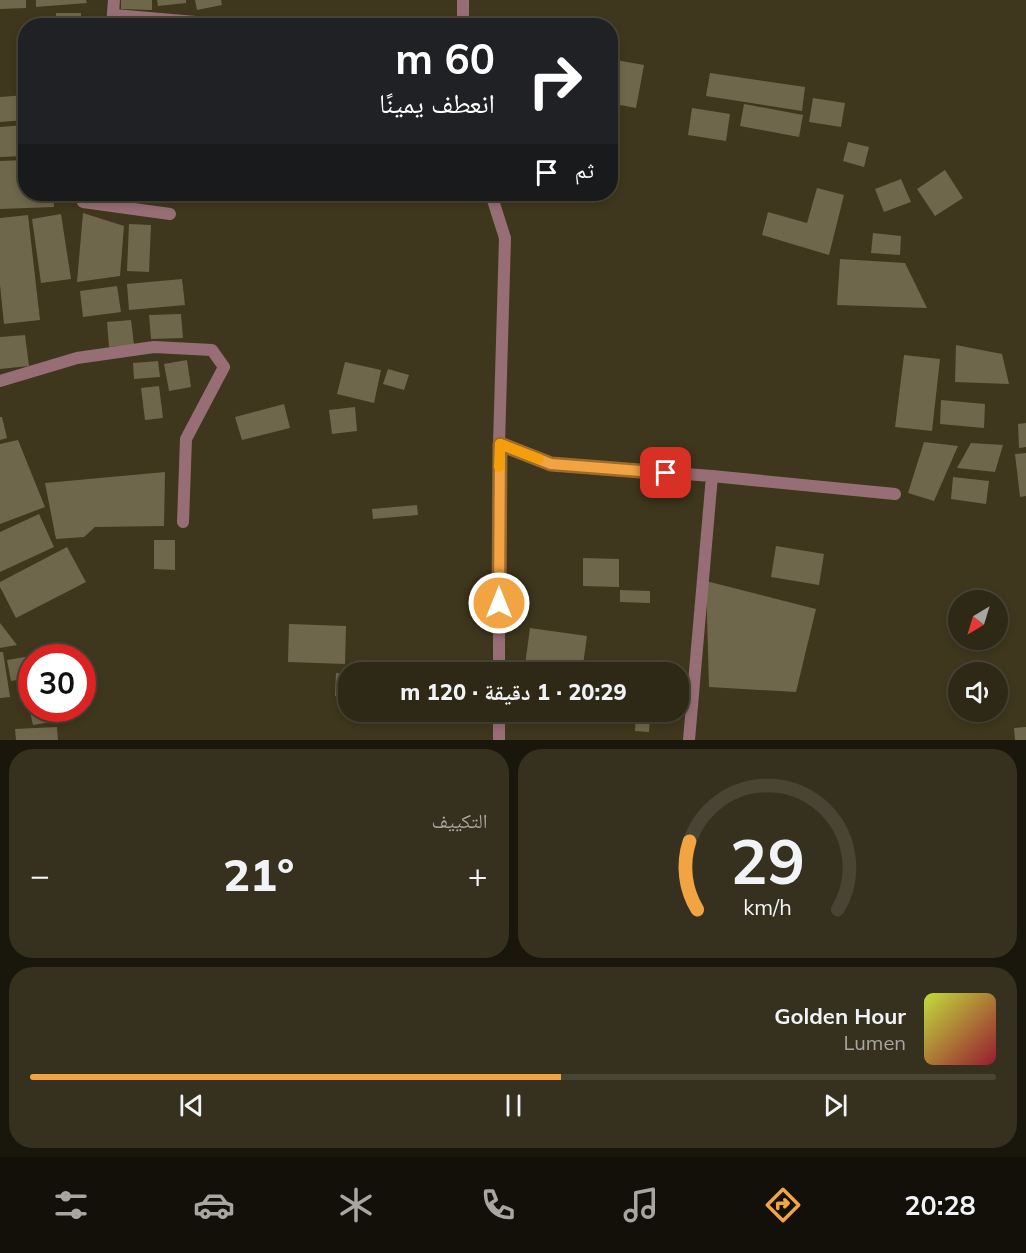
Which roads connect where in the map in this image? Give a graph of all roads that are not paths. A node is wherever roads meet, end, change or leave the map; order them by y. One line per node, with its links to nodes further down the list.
1 (114, 0): 3 (street)
2 (463, 0): 4 (street)
3 (113, 18)
4 (463, 18)
5 (83, 201): 7 (street)
6 (493, 201): 9 (street)
7 (170, 214)
8 (0, 381): 12 (street)
9 (500, 444): 10 (street); 13 (street)
10 (712, 476): 11 (street); 16 (street)
11 (895, 494)
12 (183, 522)
13 (499, 662)
14 (499, 722): 15 (street)
15 (499, 740)
16 (689, 740)

